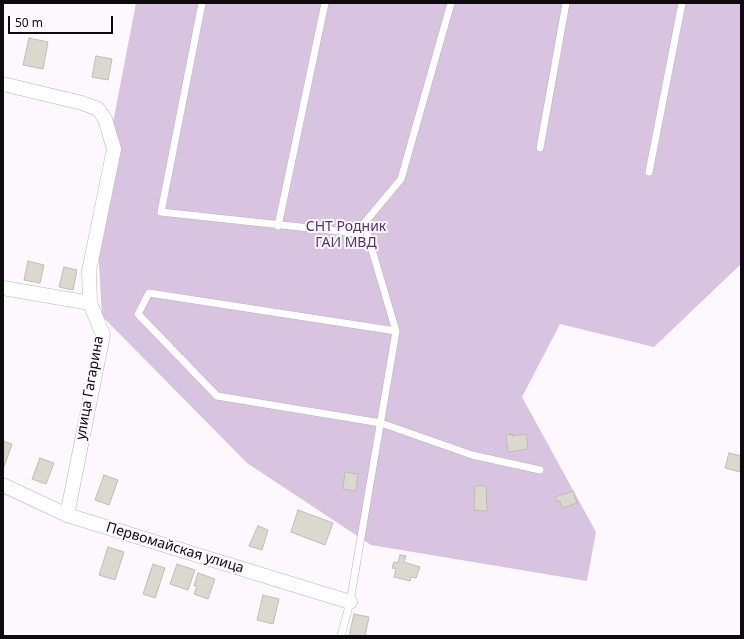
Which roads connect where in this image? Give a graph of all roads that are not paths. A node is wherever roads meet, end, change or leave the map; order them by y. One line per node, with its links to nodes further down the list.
1 (202, 3): 10 (lane)
2 (325, 3): 10 (lane)
3 (451, 3): 9 (lane)
4 (566, 3): 7 (lane)
5 (682, 3): 8 (lane)
6 (3, 84): 12 (street, улица Гагарина)
7 (540, 148)
8 (649, 172)
9 (364, 223): 10 (lane); 13 (lane)
10 (278, 226)
11 (3, 288): 12 (street)
12 (90, 303): 17 (street, улица Гагарина)
13 (396, 331): 14 (lane); 14 (lane)
14 (381, 423): 15 (lane); 18 (lane)
15 (540, 470)
16 (3, 485): 17 (street, Первомайская улица)
17 (67, 515): 18 (street, Первомайская улица)
18 (350, 602): 19 (lane)
19 (341, 636)

